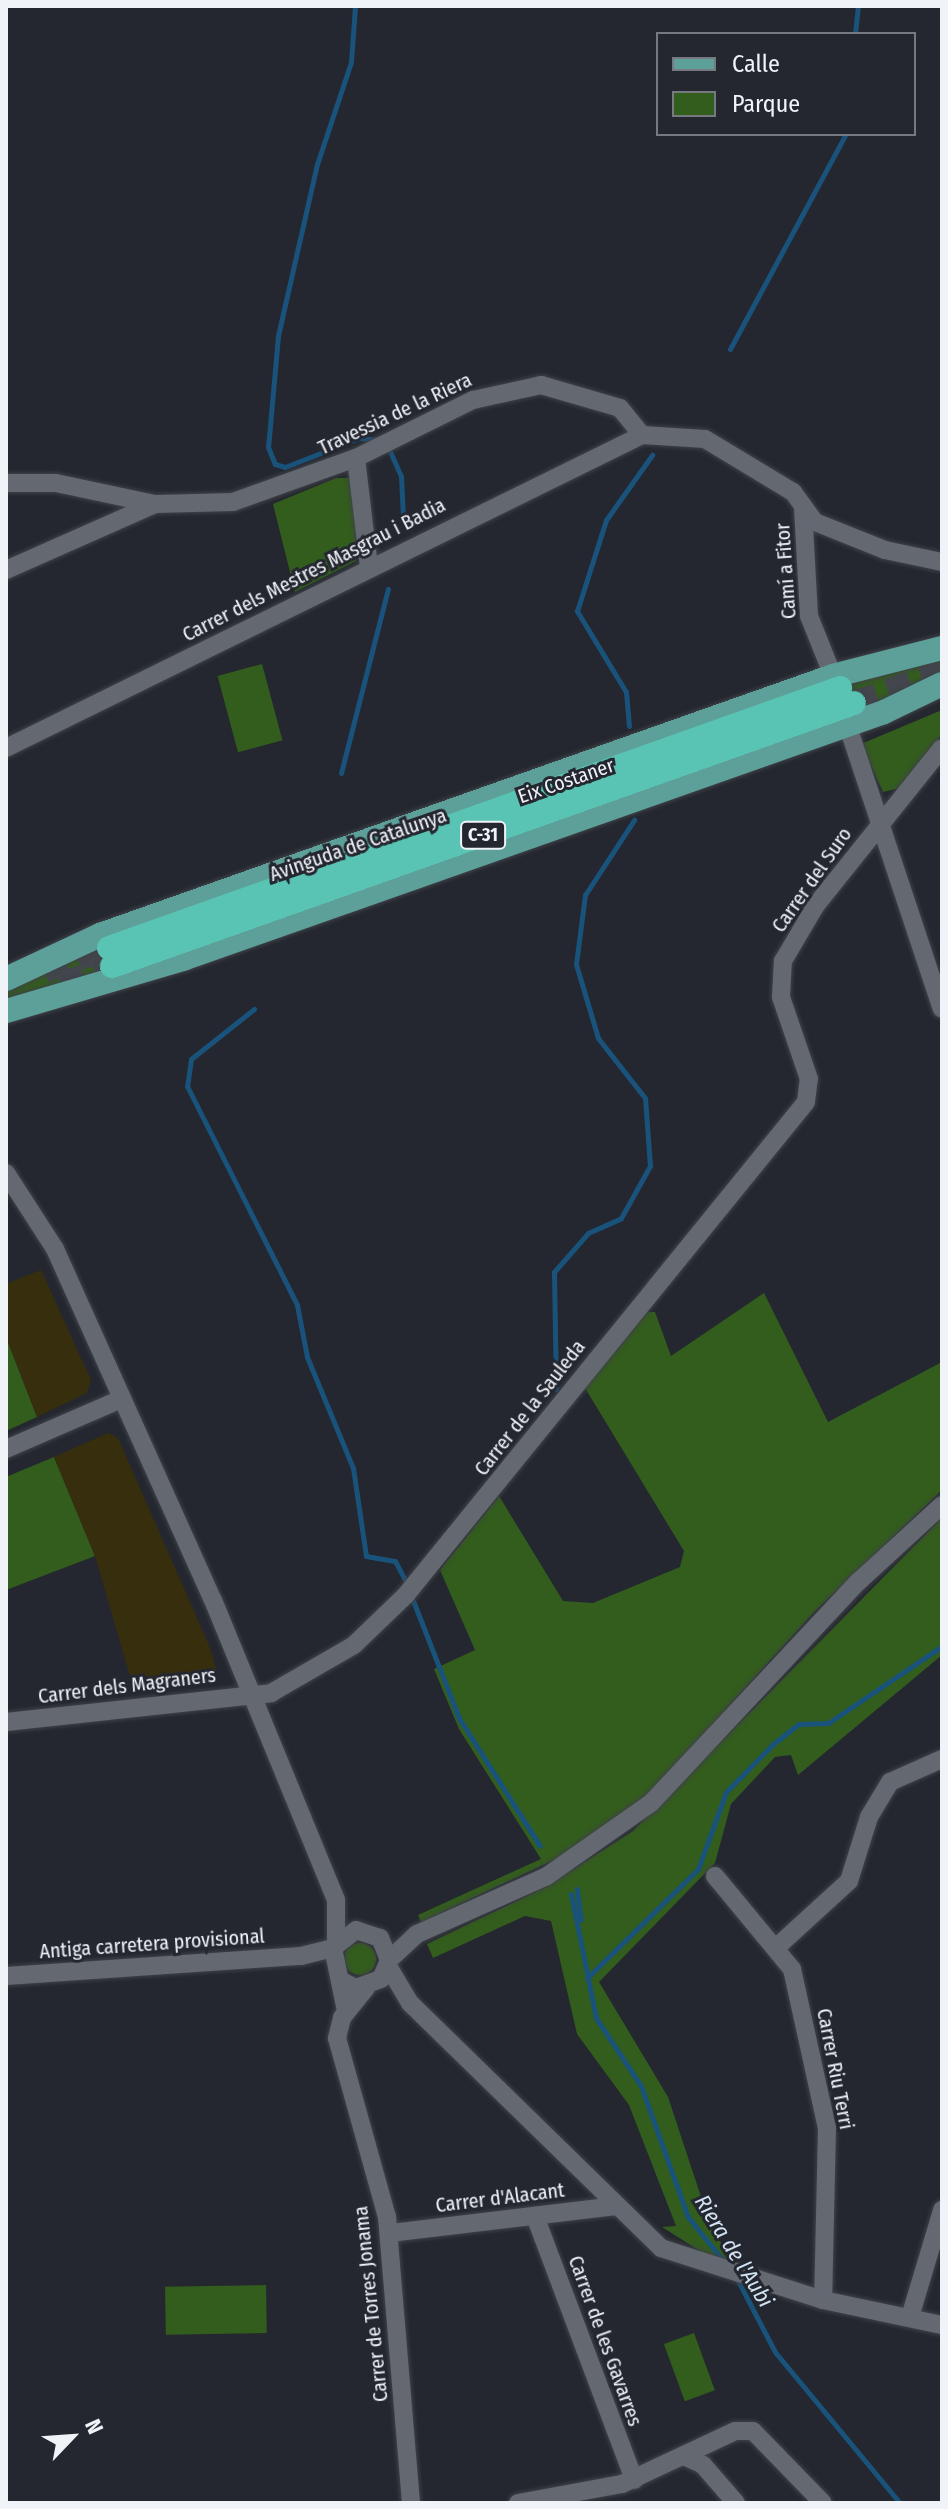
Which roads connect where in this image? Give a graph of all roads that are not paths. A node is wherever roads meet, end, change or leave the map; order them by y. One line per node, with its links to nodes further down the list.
1 (642, 435): 2 (street, Travessia de la Riera); 6 (street); 9 (street, Carrer dels Mestres Masgrau i Badia)
2 (364, 453): 5 (street, Travessia de la Riera); 9 (street)
3 (6, 483): 4 (street, Travessia de la Riera)
4 (116, 495): 5 (street, Travessia de la Riera); 7 (street)
5 (155, 504): 7 (street)
6 (802, 505): 8 (street); 13 (street, Camí a Fitor)
7 (112, 523): 10 (street)
8 (942, 562)
9 (369, 567): 14 (street, Carrer dels Mestres Masgrau i Badia)
10 (6, 570)
11 (942, 648): 13 (main road, Avinguda de Catalunya)
12 (942, 684): 13 (main road, Avinguda de Catalunya)
13 (844, 698): 16 (street, Camí a Fitor); 17 (highway, Eix Costaner / C-31); 18 (main road, Avinguda de Catalunya); 20 (main road, Avinguda de Catalunya)
14 (6, 748)
15 (942, 748): 16 (street, Carrer del Suro)
16 (883, 818): 19 (street, Camí a Fitor); 21 (street, Carrer del Suro)
17 (110, 957)
18 (6, 979)
19 (942, 1009)
20 (6, 1011)
21 (806, 1102): 26 (street, Carrer de la Sauleda)
22 (6, 1173): 23 (street)
23 (121, 1399): 24 (street); 26 (street)
24 (6, 1449)
25 (942, 1505): 32 (street)
26 (252, 1693): 27 (street, Carrer dels Magraners); 30 (street)
27 (6, 1722)
28 (942, 1759): 34 (street)
29 (715, 1876): 34 (street, Carrer Riu Terri)
30 (336, 1900): 31 (street); 33 (street)
31 (368, 1932): 32 (street); 33 (street); 36 (street)
32 (417, 1934): 36 (street)
33 (335, 1945): 35 (street, Antiga carretera provisional); 38 (street)
34 (779, 1945): 46 (street, Carrer Riu Terri)
35 (301, 1956): 37 (street, Antiga carretera provisional); 38 (street)
36 (388, 1963): 39 (street); 40 (street)
37 (6, 1976)
38 (338, 1978): 39 (street); 41 (street, Carrer de Torres Jonama)
39 (370, 1986): 40 (street); 41 (street)
40 (410, 2003): 42 (street)
41 (346, 2011): 45 (street, Carrer de Torres Jonama)
42 (615, 2206): 44 (street, Carrer d'Alacant); 46 (street)
43 (942, 2210): 47 (street)
44 (535, 2216): 45 (street, Carrer d'Alacant); 50 (street, Carrer de les Gavarres)
45 (390, 2233): 51 (street, Carrer de Torres Jonama)
46 (823, 2300): 47 (street)
47 (910, 2317): 48 (street)
48 (942, 2325)
49 (684, 2456): 50 (street); 53 (street); 54 (street)
50 (634, 2480): 52 (street)
51 (411, 2503)
52 (518, 2503)
53 (736, 2503)
54 (823, 2503)

